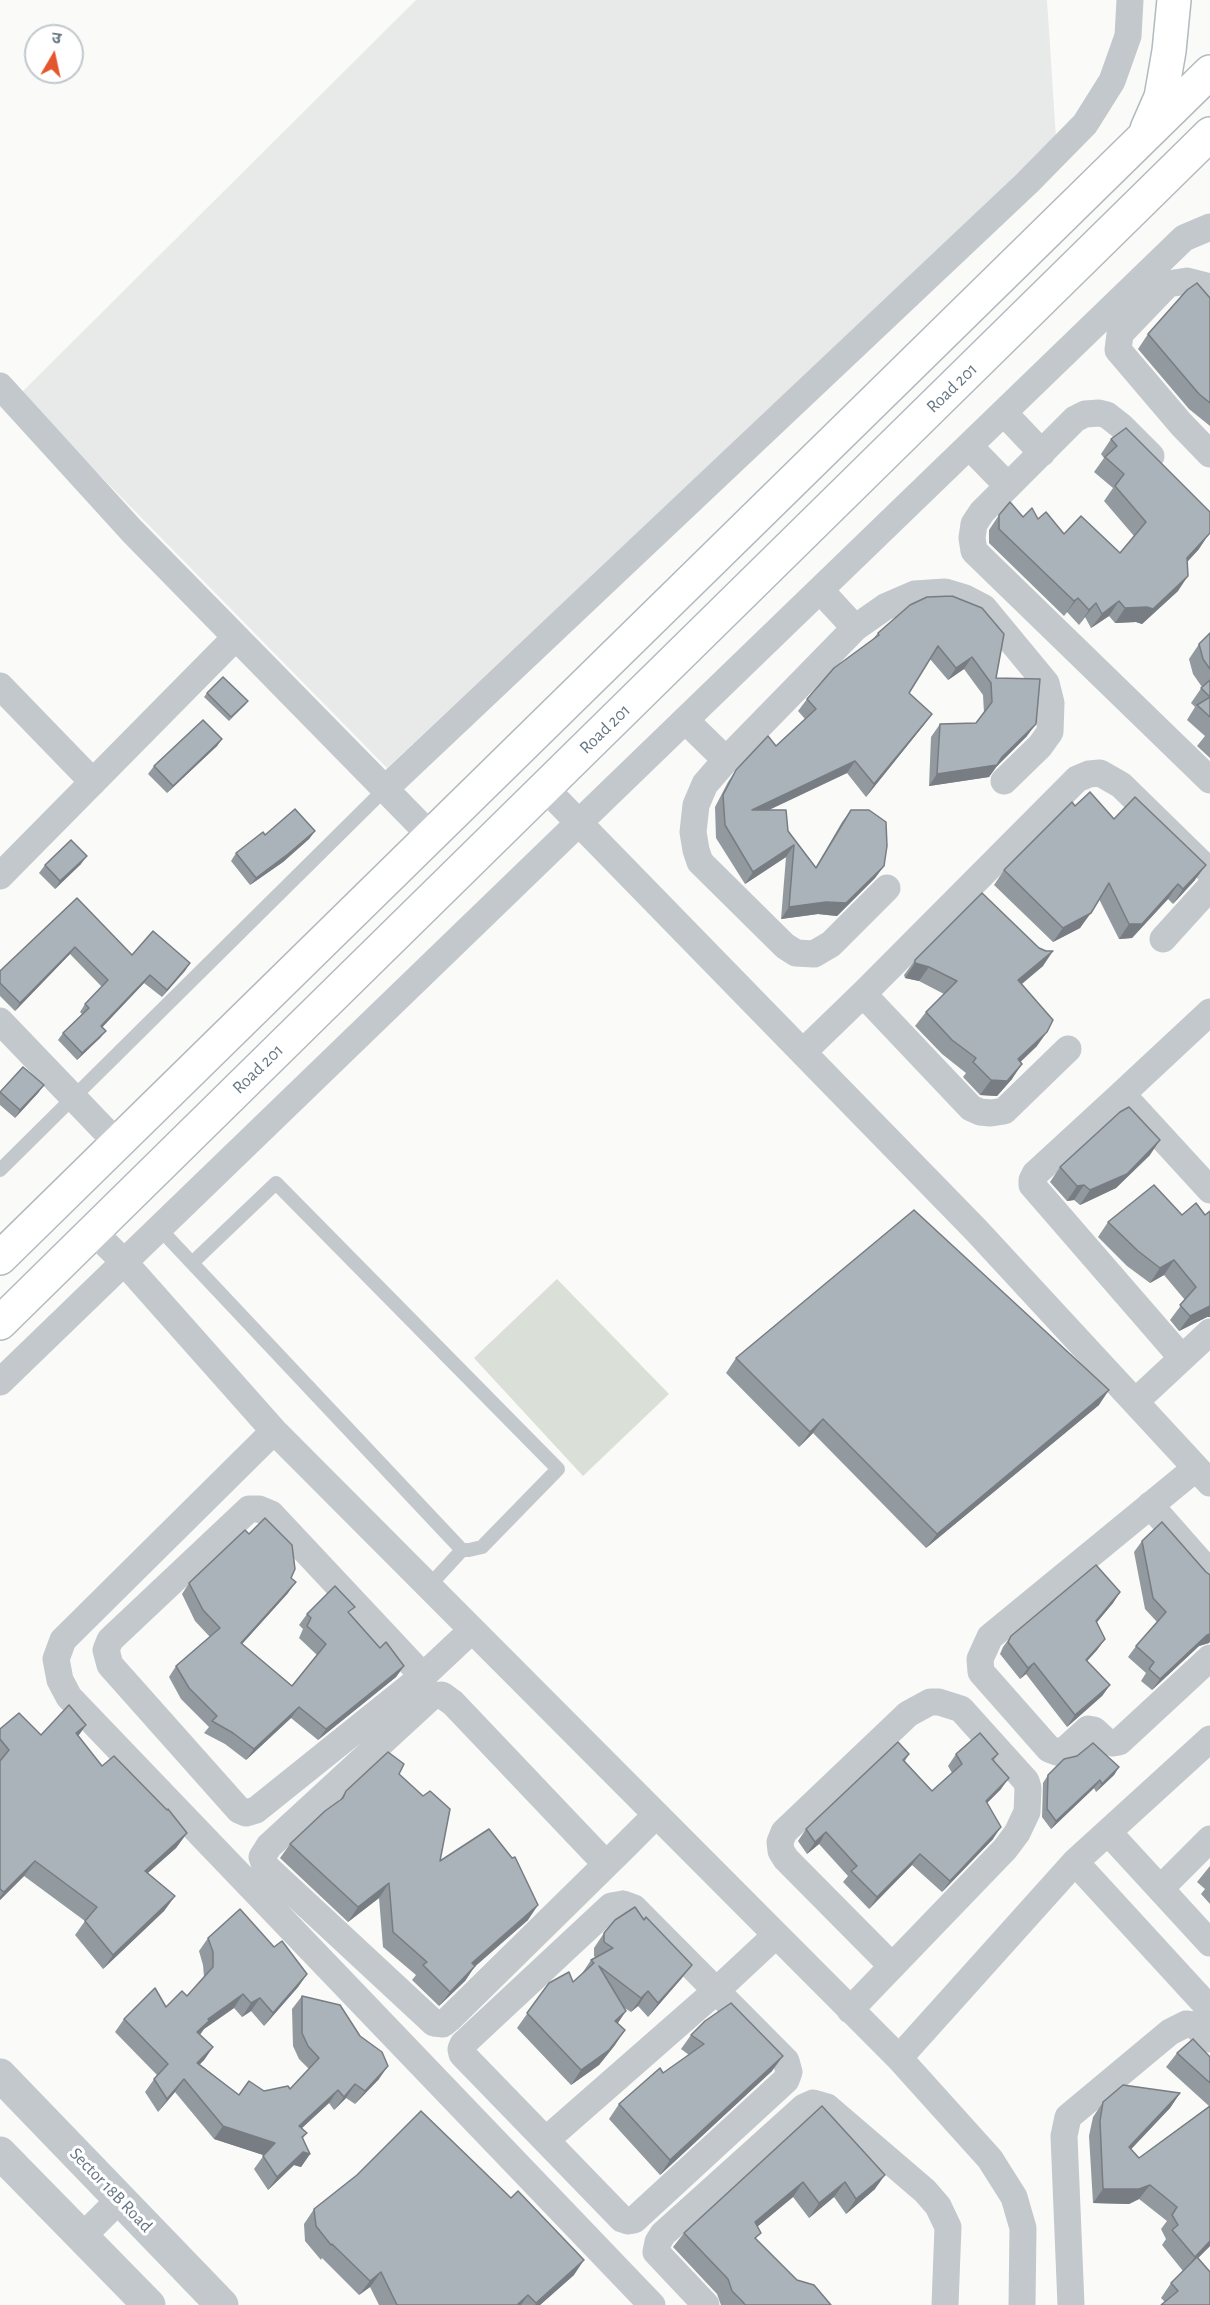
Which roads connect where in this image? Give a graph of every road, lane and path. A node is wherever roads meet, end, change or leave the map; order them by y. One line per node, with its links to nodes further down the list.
1 (1130, 0): 27 (street)
2 (1174, 0): 5 (main road)
3 (1210, 72): 5 (main road)
4 (1210, 134): 7 (main road, Road 201)
5 (1144, 136): 29 (main road)
6 (1210, 155): 7 (main road)
7 (1172, 172): 26 (main road, Road 201)
8 (1210, 227): 11 (street)
9 (1210, 287): 14 (street)
10 (0, 386): 19 (street)
11 (1004, 413): 12 (street); 13 (street)
12 (969, 446): 16 (street); 17 (street)
13 (1042, 453): 15 (street); 16 (street)
14 (1210, 454)
15 (1170, 474)
16 (1008, 486): 23 (street)
17 (820, 590): 18 (street); 21 (street)
18 (855, 628): 22 (street); 24 (street)
19 (236, 637): 25 (street); 27 (street)
20 (0, 686): 25 (street)
21 (685, 720): 22 (street); 28 (street)
22 (726, 760): 33 (street)
23 (1210, 780)
24 (1004, 781)
25 (93, 782): 31 (street)
26 (545, 788): 28 (street); 46 (main road, Road 201)
27 (385, 789): 29 (street); 41 (lane)
28 (579, 823): 39 (street); 45 (street)
29 (431, 836): 42 (main road)
30 (1210, 872): 35 (street)
31 (0, 876)
32 (1210, 887): 34 (street)
33 (887, 888)
34 (1163, 939)
35 (862, 994): 38 (street); 39 (street)
36 (1210, 1012): 40 (street)
37 (0, 1021): 41 (street)
38 (1068, 1049)
39 (803, 1052): 54 (street)
40 (1122, 1094): 44 (street); 52 (street)
41 (74, 1098): 42 (street); 43 (lane)
42 (117, 1143): 47 (main road)
43 (0, 1170)
44 (1210, 1190)
45 (159, 1228): 48 (street); 49 (lane)
46 (93, 1232): 48 (street); 50 (main road, Road 201)
47 (0, 1258)
48 (124, 1262): 53 (street); 55 (street)
49 (192, 1263): 58 (lane); 58 (lane)
50 (0, 1323)
51 (1210, 1332): 52 (street)
52 (1182, 1358): 54 (street)
53 (0, 1382)
54 (1135, 1402): 56 (street)
55 (274, 1431): 60 (street); 86 (street)
56 (1203, 1475): 57 (street)
57 (1150, 1505): 59 (street); 62 (street)
58 (462, 1550): 60 (lane)
59 (1210, 1573)
60 (429, 1586): 61 (street)
61 (472, 1630): 63 (street); 65 (street)
62 (1210, 1658)
63 (423, 1676): 63 (street)
64 (1210, 1739): 66 (street)
65 (656, 1815): 69 (street); 71 (street)
66 (1108, 1832): 68 (street); 70 (street)
67 (1210, 1839): 70 (street)
68 (1075, 1862): 75 (street); 78 (street)
69 (606, 1864): 69 (street)
70 (1160, 1889): 72 (street)
71 (776, 1935): 74 (street); 76 (street)
72 (1210, 1943)
73 (892, 1966): 73 (street); 76 (street)
74 (716, 1990): 80 (street); 80 (street); 80 (street)
75 (1210, 2009)
76 (850, 2010): 78 (street)
77 (1210, 2039): 90 (street)
78 (899, 2058): 89 (street)
79 (0, 2075): 82 (street, Sector 18B Road)
80 (546, 2140)
81 (5, 2168): 83 (street)
82 (120, 2199): 83 (street); 85 (street, Sector 18B Road)
83 (82, 2237): 84 (street)
84 (138, 2299)
85 (222, 2305)
86 (652, 2305)
87 (706, 2305): 88 (street)
88 (945, 2305)
89 (1022, 2305)
90 (1071, 2305)

